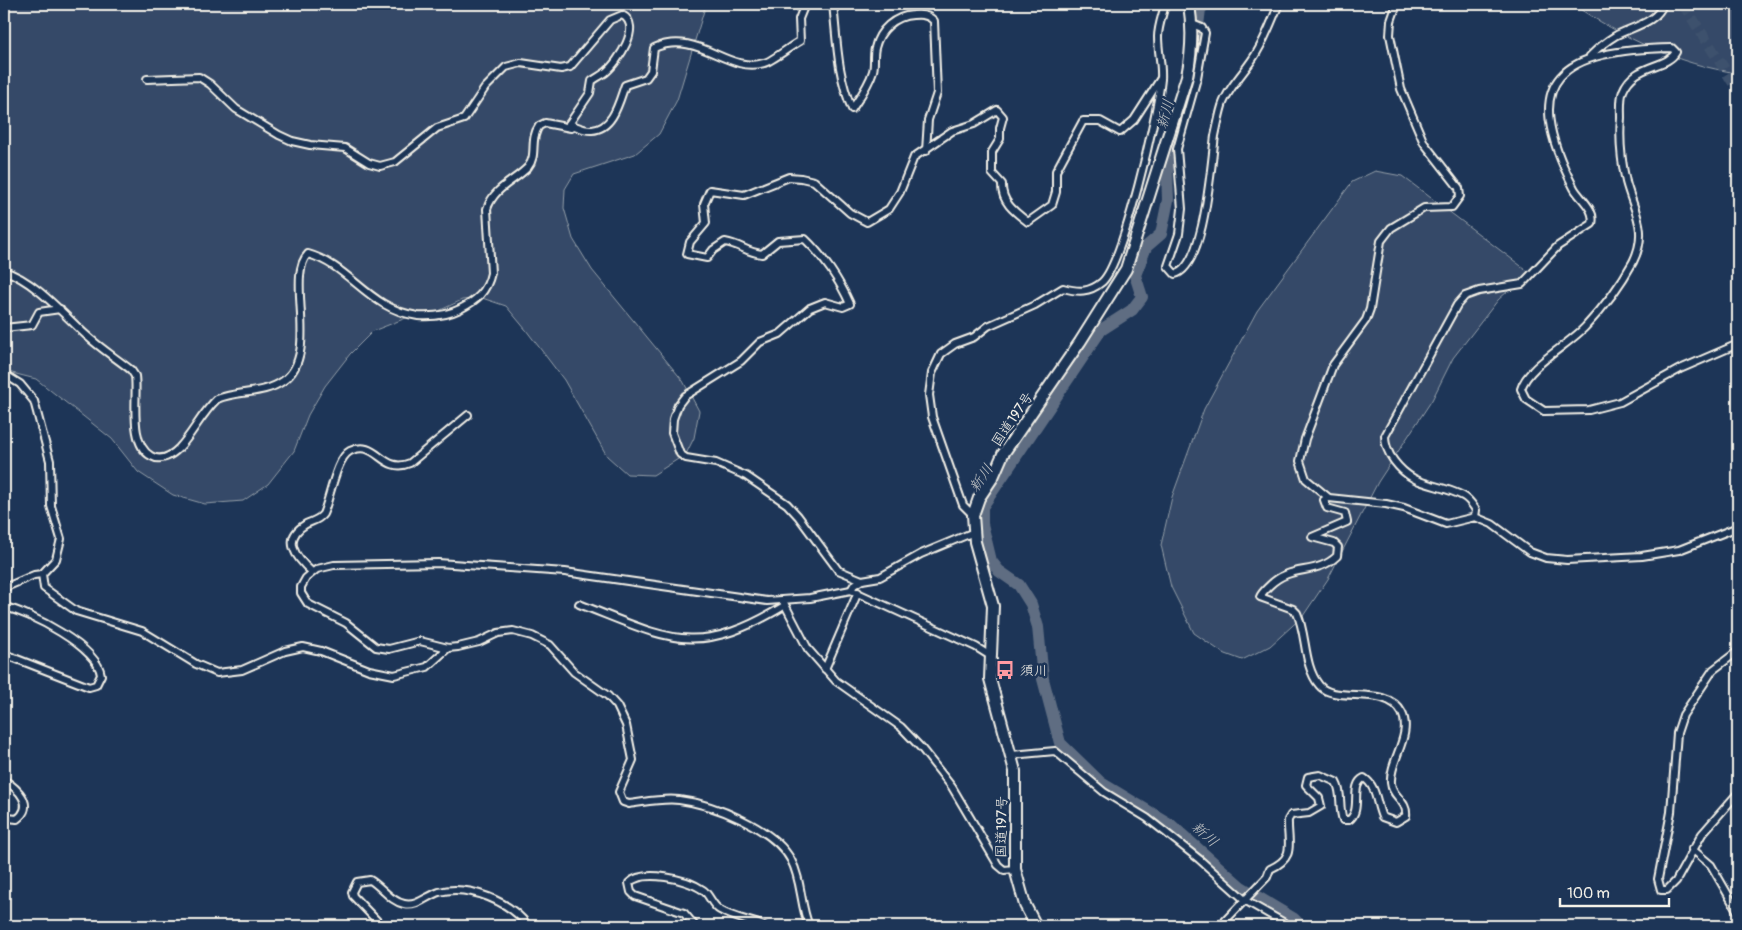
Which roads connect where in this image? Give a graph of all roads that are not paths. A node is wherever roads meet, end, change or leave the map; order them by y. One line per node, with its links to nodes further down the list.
1 (805, 4): 12 (street)
2 (833, 4): 15 (street)
3 (1165, 4): 10 (street)
4 (1189, 4): 8 (highway, 国道197号)
5 (1279, 4): 14 (street)
6 (1397, 4): 22 (street)
7 (1663, 4): 9 (street)
8 (1192, 24): 13 (highway, 国道197号); 14 (street)
9 (1590, 56): 19 (street); 24 (street)
10 (1161, 78): 15 (street); 23 (street)
11 (147, 79): 12 (street)
12 (569, 124): 17 (street)
13 (1165, 147): 14 (street); 23 (highway, 国道197号)
14 (1177, 149)
15 (926, 151): 29 (street)
16 (4, 271): 17 (street)
17 (60, 309): 18 (street)
18 (4, 328)
19 (1738, 344)
20 (4, 374): 28 (street)
21 (468, 415): 27 (street)
22 (1328, 498): 24 (street); 47 (street)
23 (973, 515): 26 (highway, 国道197号)
24 (1474, 517): 25 (street)
25 (1738, 527)
26 (974, 532): 29 (street); 39 (highway, 国道197号)
27 (312, 572): 33 (street); 36 (street)
28 (42, 574): 30 (street); 36 (street)
29 (862, 580): 31 (street)
30 (4, 588)
31 (851, 590): 32 (street); 33 (street)
32 (858, 592): 39 (street); 40 (street)
33 (783, 603): 34 (street); 40 (street)
34 (579, 604)
35 (4, 607): 38 (street)
36 (448, 648): 53 (street)
37 (1738, 651): 45 (street)
38 (4, 654)
39 (992, 657): 41 (highway, 国道197号)
40 (825, 669): 46 (street)
41 (1012, 755): 46 (highway, 国道197号); 47 (street)
42 (4, 780): 44 (street)
43 (1738, 793): 45 (street)
44 (4, 813)
45 (1692, 849): 48 (street)
46 (1015, 869): 54 (highway, 国道197号)
47 (1246, 901): 55 (street); 56 (street)
48 (1738, 912)
49 (382, 926): 50 (street)
50 (528, 926)
51 (695, 926): 52 (street)
52 (764, 926)
53 (809, 926)
54 (1036, 926)
55 (1220, 926)
56 (1290, 926)

